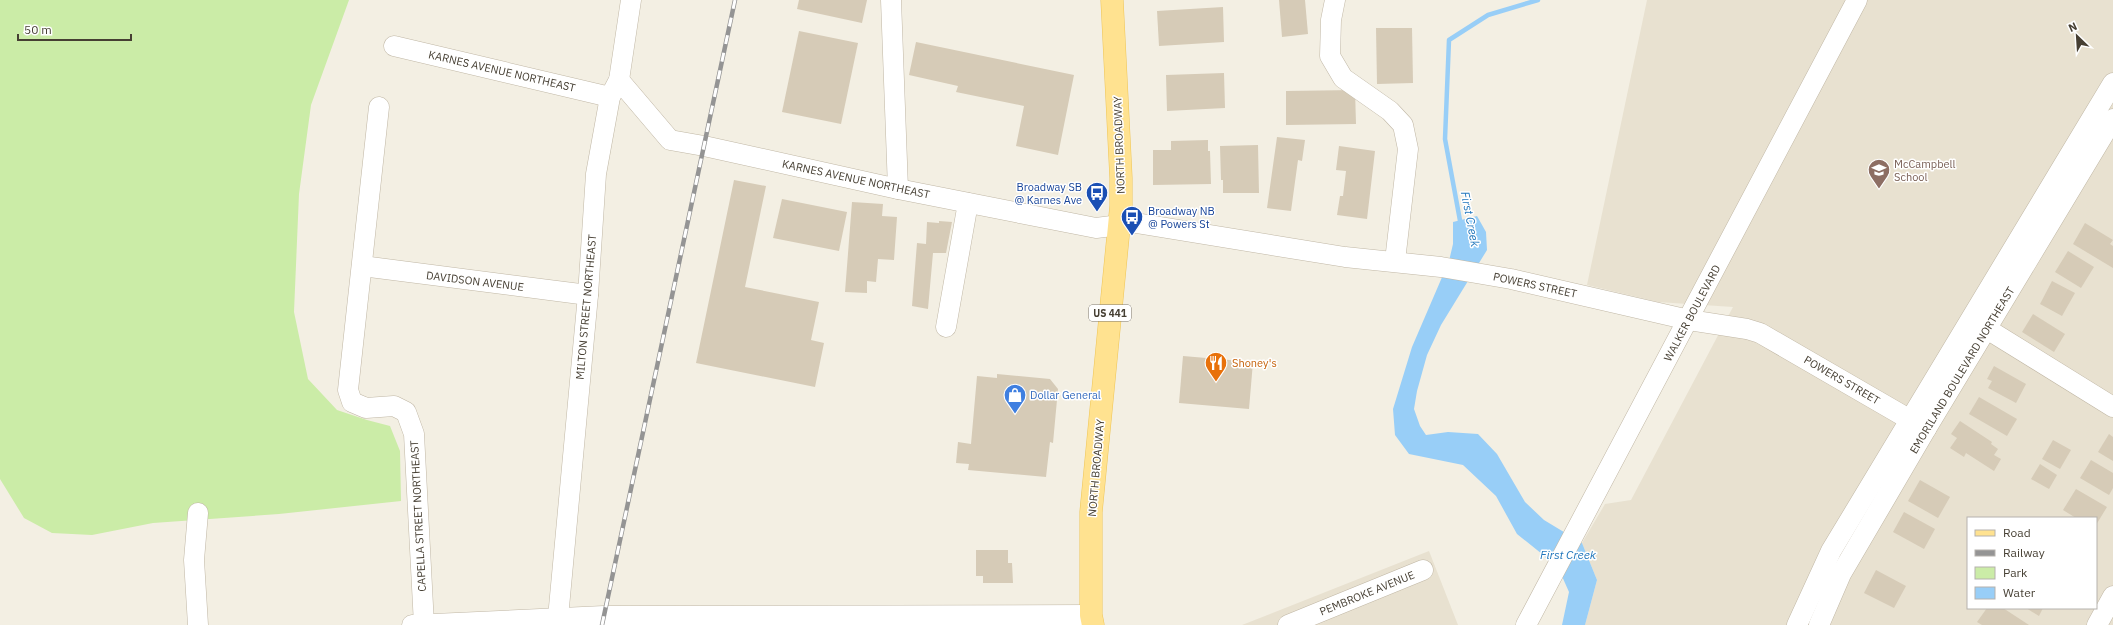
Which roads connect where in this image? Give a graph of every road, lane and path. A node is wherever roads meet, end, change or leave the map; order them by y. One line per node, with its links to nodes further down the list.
1 (631, 0): 8 (street, MILTON STREET NORTHEAST)
2 (891, 0): 11 (street)
3 (1112, 0): 13 (main road, NORTH BROADWAY / US 441)
4 (1335, 0): 14 (street)
5 (1857, 0): 17 (street, WALKER BOULEVARD)
6 (394, 46): 8 (street, KARNES AVENUE NORTHEAST)
7 (2113, 83): 21 (street)
8 (614, 89): 11 (street, KARNES AVENUE NORTHEAST); 16 (street, MILTON STREET NORTHEAST)
9 (379, 107): 15 (street, CAPELLA STREET NORTHEAST)
10 (2113, 119): 19 (street, EMORILAND BOULEVARD NORTHEAST)
11 (898, 189): 12 (street, KARNES AVENUE NORTHEAST)
12 (968, 203): 13 (street, KARNES AVENUE NORTHEAST); 18 (street)
13 (1119, 226): 14 (street, POWERS STREET); 27 (main road, NORTH BROADWAY / US 441)
14 (1395, 261): 17 (street, POWERS STREET)
15 (362, 266): 16 (street, DAVIDSON AVENUE); 28 (street, CAPELLA STREET NORTHEAST)
16 (588, 295): 26 (street, MILTON STREET NORTHEAST)
17 (1689, 320): 21 (street, POWERS STREET); 32 (street, WALKER BOULEVARD)
18 (946, 327)
19 (1987, 329): 20 (street); 22 (street, EMORILAND BOULEVARD NORTHEAST)
20 (2113, 407)
21 (1909, 419): 22 (street, POWERS STREET); 33 (street)
22 (1926, 428): 34 (street, EMORILAND BOULEVARD NORTHEAST)
23 (198, 514): 30 (street)
24 (1422, 570): 29 (street, PEMBROKE AVENUE)
25 (2113, 596): 35 (street)
26 (558, 618): 27 (street); 28 (street)
27 (1092, 620)
28 (424, 624): 31 (street)
29 (1296, 624)
30 (198, 625)
31 (412, 625)
32 (1526, 625)
33 (1797, 625)
34 (1819, 625)
35 (2097, 625)

